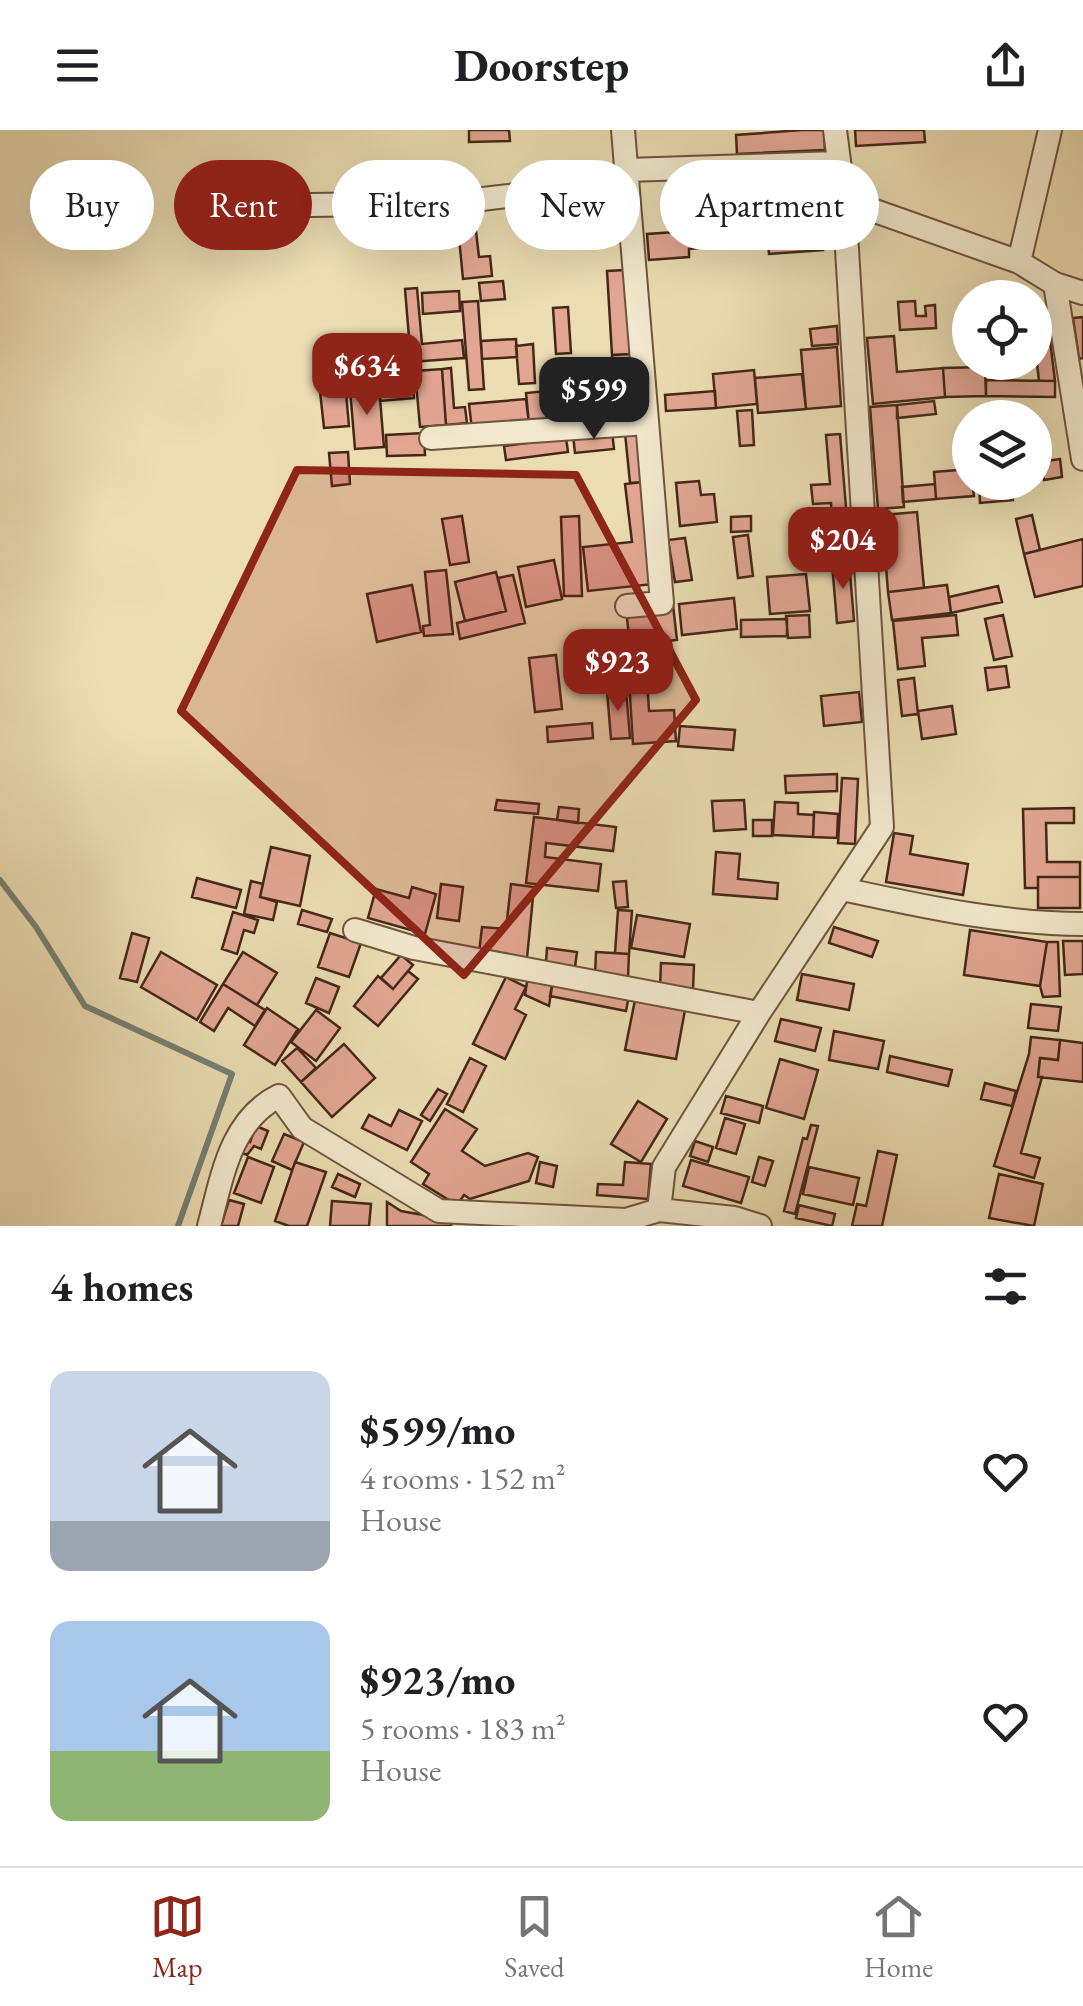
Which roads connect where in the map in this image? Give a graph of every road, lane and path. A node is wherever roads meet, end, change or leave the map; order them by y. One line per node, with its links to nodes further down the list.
1 (623, 130): 4 (street)
2 (835, 130): 5 (street)
3 (1050, 130): 11 (street)
4 (626, 160)
5 (837, 160)
6 (505, 196): 7 (street)
7 (312, 205)
8 (879, 212): 11 (street)
9 (633, 250): 14 (street)
10 (847, 250): 18 (street)
11 (1019, 262): 12 (street)
12 (1054, 284): 13 (street); 16 (street)
13 (1083, 294)
14 (647, 423): 15 (street); 17 (street)
15 (431, 438)
16 (1083, 460)
17 (627, 606)
18 (842, 889): 19 (street); 21 (street)
19 (1083, 924)
20 (355, 930): 21 (street)
21 (759, 1013): 22 (street)
22 (660, 1210): 23 (street); 24 (street)
23 (209, 1226)
24 (760, 1226)

